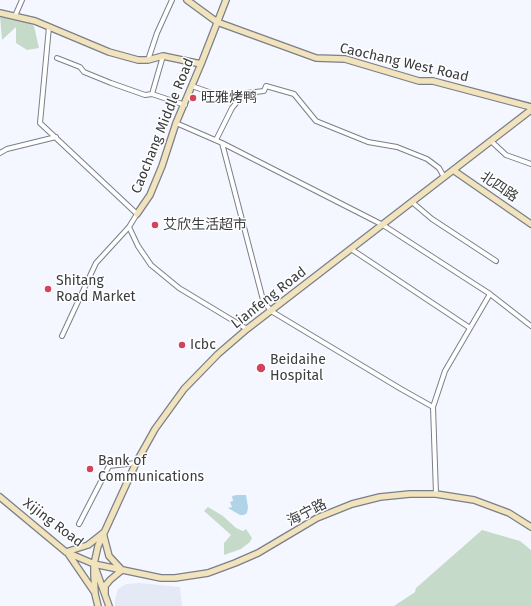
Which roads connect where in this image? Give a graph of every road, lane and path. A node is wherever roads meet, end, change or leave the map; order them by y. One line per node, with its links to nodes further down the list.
1 (22, 0): 6 (street)
2 (172, 0): 11 (street)
3 (187, 0): 7 (main road, Caochang West Road)
4 (226, 0): 7 (main road, Caochang Middle Road)
5 (0, 13): 6 (main road)
6 (15, 16): 8 (main road)
7 (217, 22): 12 (main road, Caochang Middle Road); 17 (main road, Caochang West Road)
8 (49, 26): 11 (main road); 20 (street)
9 (163, 56): 11 (main road); 12 (main road); 14 (street)
10 (57, 58): 14 (street)
11 (148, 60)
12 (201, 64): 13 (main road, Caochang Middle Road)
13 (192, 86): 15 (street); 16 (main road, Caochang Middle Road)
14 (152, 94): 16 (street)
15 (237, 102): 21 (street); 27 (street)
16 (185, 105): 19 (main road, Caochang Middle Road)
17 (531, 107)
18 (531, 110): 22 (main road, Lianfeng Road)
19 (176, 123): 21 (street); 29 (main road, Caochang Middle Road)
20 (56, 137): 24 (street); 29 (street)
21 (216, 140): 23 (street)
22 (491, 141): 25 (street); 26 (main road, Lianfeng Road)
23 (222, 143): 31 (street); 36 (street)
24 (0, 153)
25 (531, 164)
26 (453, 170): 27 (main road, Lianfeng Road); 30 (main road, 北四路)
27 (444, 178): 28 (main road, Lianfeng Road)
28 (412, 202): 31 (main road, Lianfeng Road); 34 (street)
29 (137, 214): 32 (street, Caochang Middle Road)
30 (531, 224)
31 (383, 225): 33 (main road, Lianfeng Road); 35 (street)
32 (129, 227): 39 (street); 40 (street, Caochang Middle Road)
33 (351, 249): 36 (main road, Lianfeng Road); 38 (street)
34 (496, 261)
35 (490, 294): 37 (street); 38 (street)
36 (271, 311): 39 (main road, Lianfeng Road); 41 (street)
37 (531, 326)
38 (470, 328): 41 (street)
39 (247, 329): 42 (main road, Lianfeng Road)
40 (62, 336)
41 (433, 407): 43 (street)
42 (136, 463): 45 (street); 47 (main road, Lianfeng Road)
43 (436, 494): 46 (main road, 海宁路); 50 (main road, 海宁路)
44 (0, 498): 48 (main road, Xijing Road)
45 (79, 524)
46 (531, 526)
47 (103, 533): 48 (main road); 49 (main road, Lianfeng Road); 50 (main road)
48 (66, 552): 49 (main road, Xijing Road); 51 (main road)
49 (94, 564): 50 (main road, 海宁路); 51 (main road, Lianfeng Road); 52 (main road)
50 (122, 570): 52 (main road)
51 (95, 594): 53 (main road, Lianfeng Road)
52 (105, 594): 54 (main road)
53 (98, 606)
54 (109, 606)

